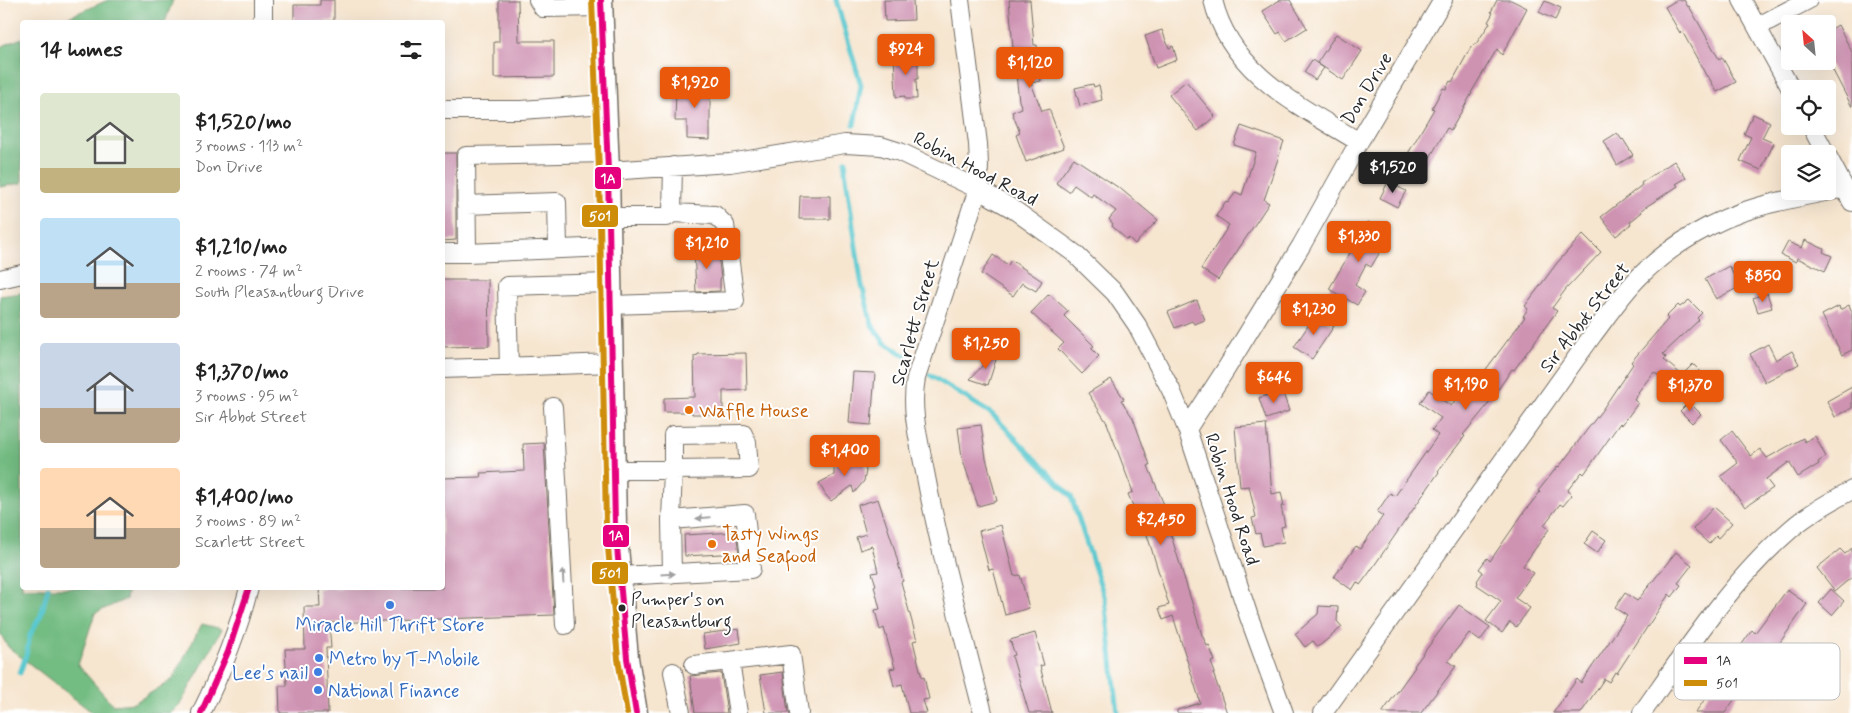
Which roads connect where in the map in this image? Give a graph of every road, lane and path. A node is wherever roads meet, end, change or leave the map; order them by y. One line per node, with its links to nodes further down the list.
1 (263, 0): 9 (street)
2 (538, 0): 8 (street)
3 (960, 0): 18 (street, Scarlett Street)
4 (1213, 0): 14 (street)
5 (1443, 0): 14 (street, Don Drive)
6 (1742, 0): 10 (street)
7 (1808, 0): 10 (street)
8 (601, 4): 12 (main road)
9 (263, 20)
10 (1757, 26): 11 (street)
11 (1786, 80)
12 (605, 104): 13 (street); 15 (main road)
13 (445, 110)
14 (1358, 142): 34 (street, Don Drive)
15 (608, 162): 16 (street, Robin Hood Road); 20 (street, Robin Hood Road); 22 (main road)
16 (673, 166): 18 (street, Robin Hood Road); 21 (street)
17 (1836, 172): 19 (street)
18 (978, 189): 34 (street, Robin Hood Road); 52 (street, Scarlett Street)
19 (1848, 195): 54 (street, Sir Abbot Street)
20 (466, 205): 24 (street); 26 (street)
21 (672, 213): 22 (street); 29 (street)
22 (609, 217): 23 (main road)
23 (610, 246): 24 (street); 29 (main road)
24 (558, 249): 26 (street)
25 (445, 253): 26 (street)
26 (467, 253)
27 (20, 274): 28 (street)
28 (0, 279)
29 (610, 294): 30 (main road); 31 (street)
30 (612, 363): 31 (street); 35 (main road)
31 (508, 367): 32 (street)
32 (445, 369)
33 (553, 407): 41 (street, one-way to 33)
34 (1187, 429): 53 (street, Robin Hood Road)
35 (614, 470): 37 (street); 39 (main road)
36 (1852, 490): 42 (street)
37 (671, 520): 38 (street); 38 (street, one-way to 37)
38 (672, 574): 39 (street, one-way to 38)
39 (620, 576): 48 (main road)
40 (249, 590): 47 (street)
41 (565, 625)
42 (1692, 643)
43 (730, 661): 44 (street); 50 (street); 51 (street)
44 (694, 665)
45 (1674, 668): 55 (street)
46 (672, 672): 49 (street)
47 (201, 713)
48 (636, 713)
49 (681, 713)
50 (738, 713)
51 (799, 713)
52 (983, 713)
53 (1284, 713)
54 (1323, 713)
55 (1642, 713)

